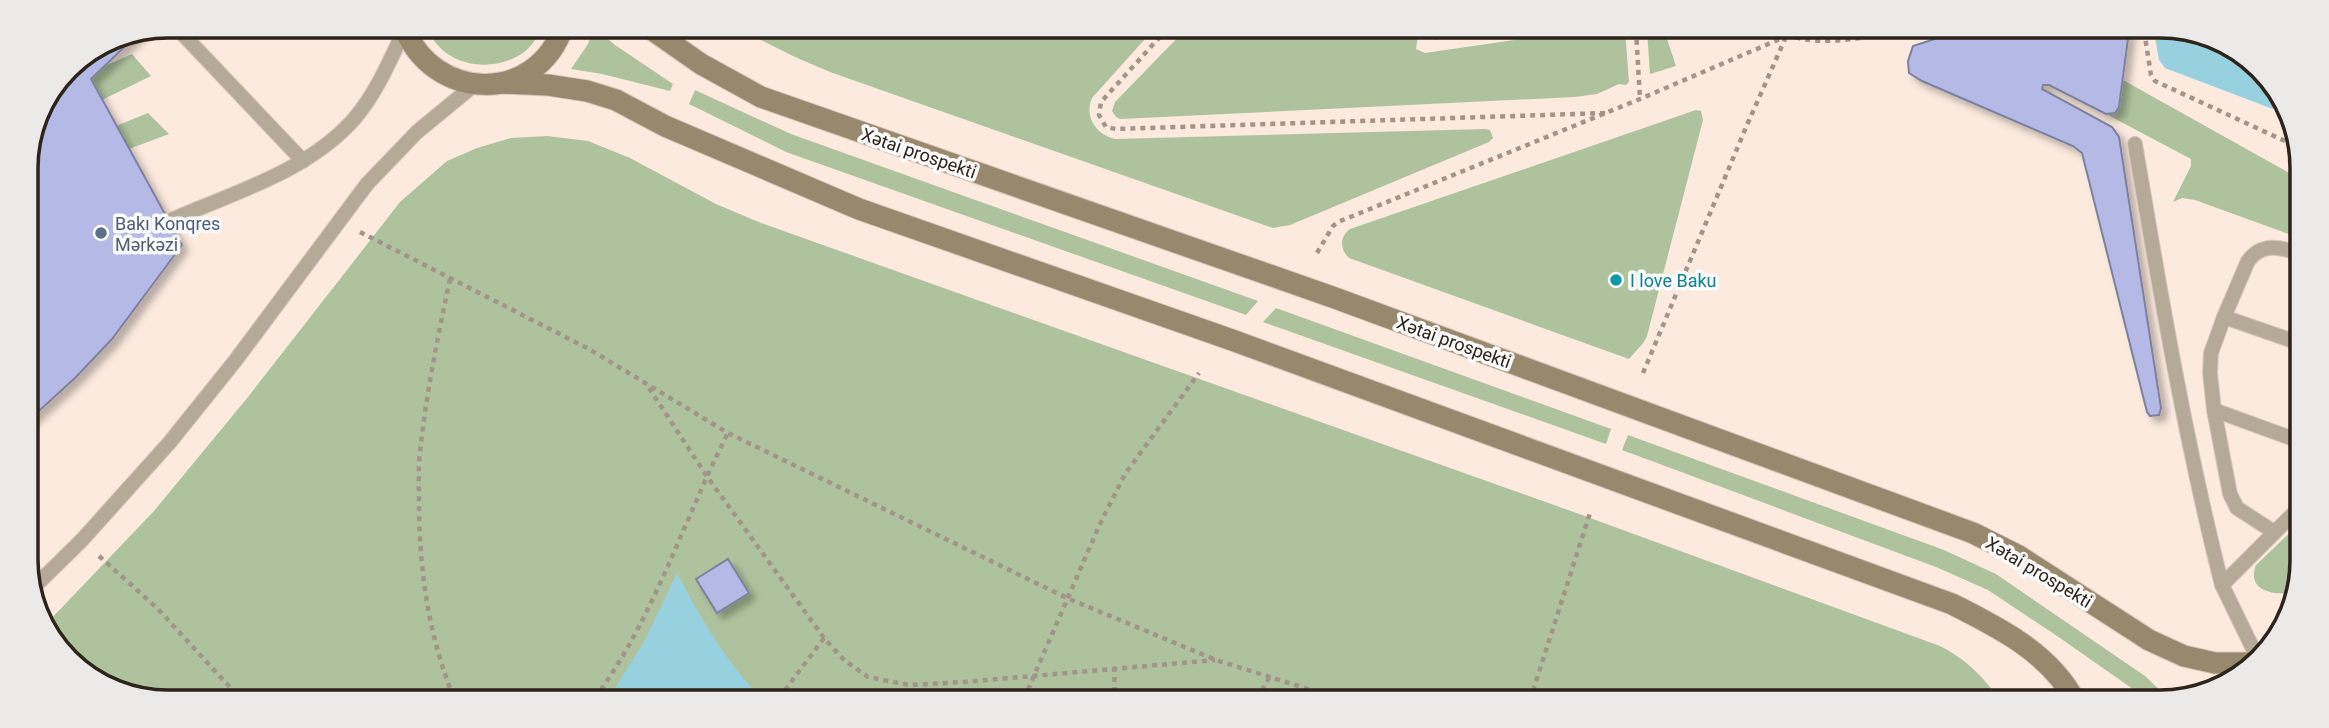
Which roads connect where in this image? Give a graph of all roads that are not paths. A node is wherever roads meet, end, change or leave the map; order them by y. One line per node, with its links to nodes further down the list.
1 (186, 38): 9 (lane)
2 (400, 38): 9 (lane)
3 (410, 38): 7 (street)
4 (559, 38): 6 (street)
5 (664, 38): 21 (street, Xətai prospekti)
6 (501, 83): 7 (street); 22 (street)
7 (474, 85): 18 (lane)
8 (2134, 144): 19 (lane)
9 (303, 161): 10 (lane)
10 (169, 221)
11 (2290, 250): 12 (lane)
12 (2224, 317): 13 (lane); 14 (lane)
13 (2290, 341)
14 (2214, 410): 15 (lane); 17 (lane)
15 (2290, 438)
16 (2290, 517): 17 (lane)
17 (2274, 532): 19 (lane)
18 (41, 581)
19 (2222, 585): 20 (lane)
20 (2253, 650)
21 (2240, 663)
22 (2066, 689)

